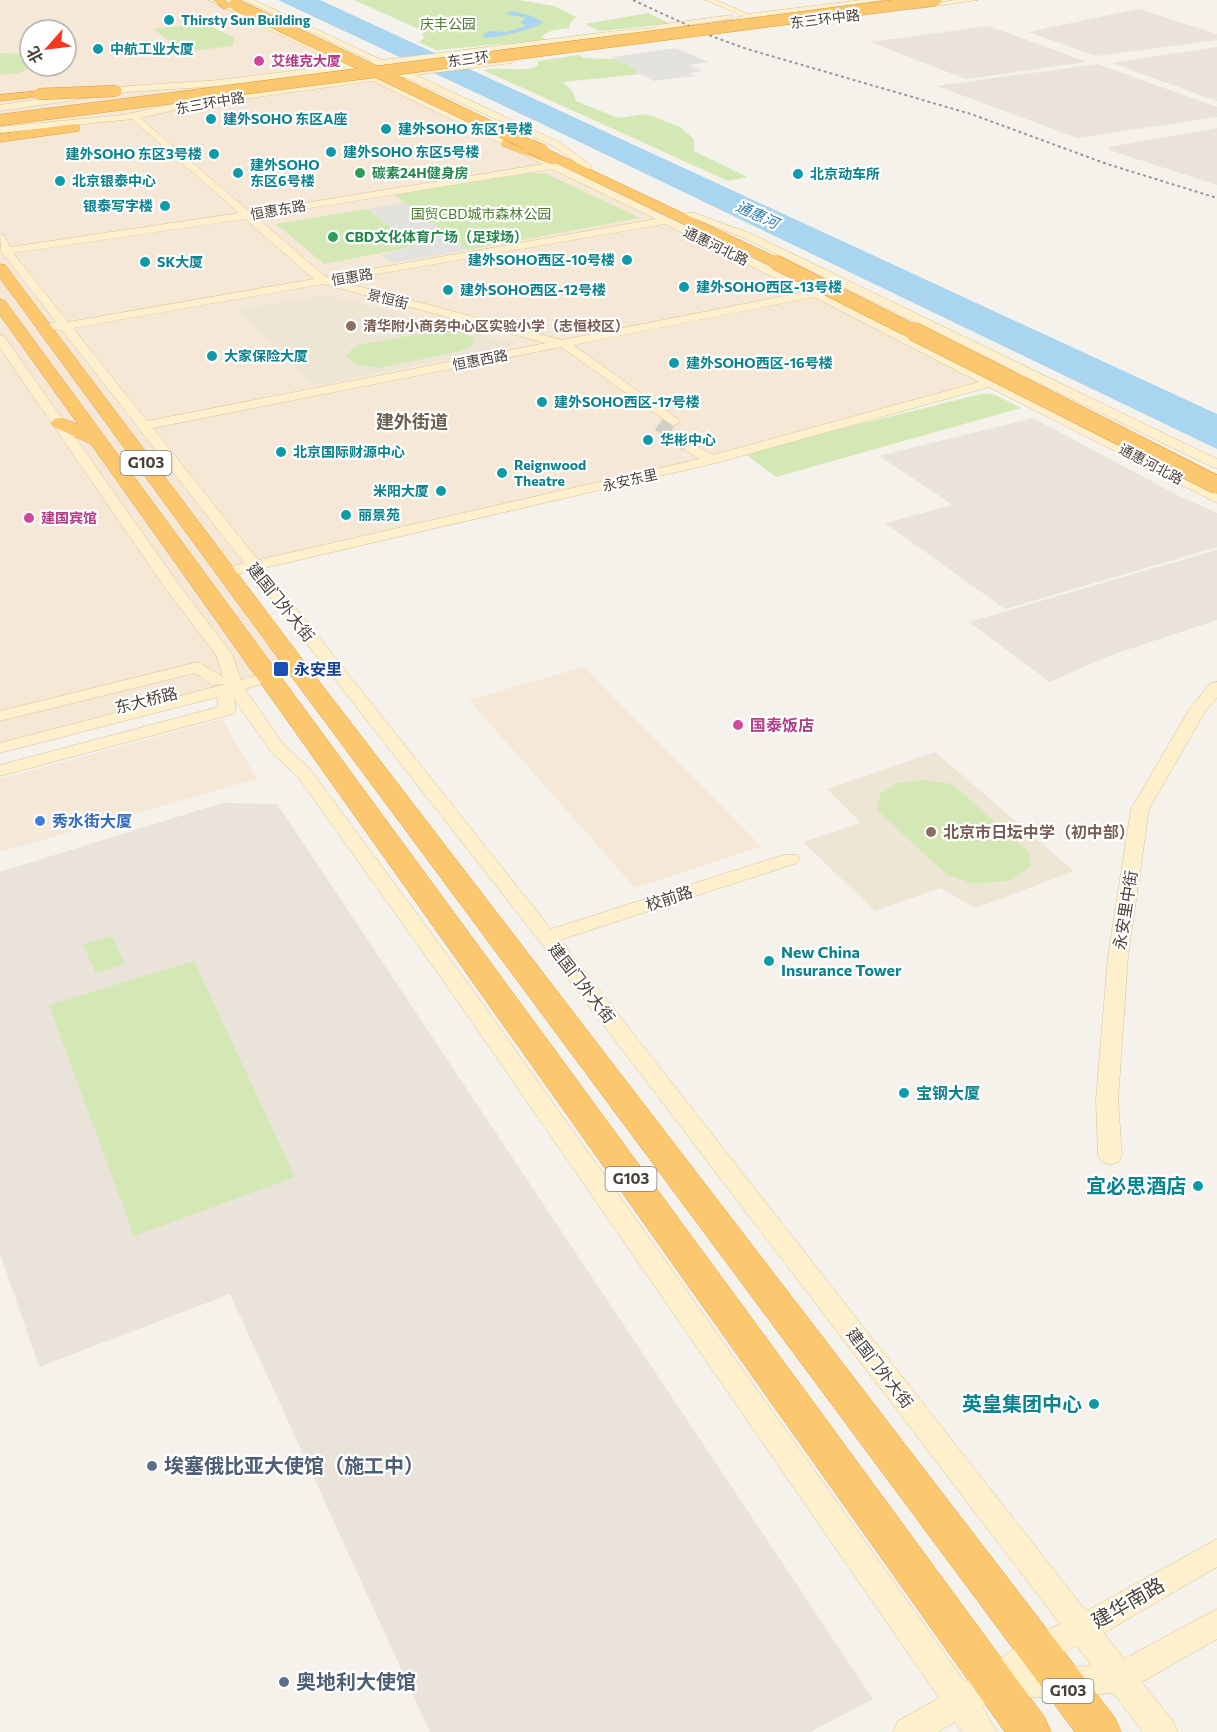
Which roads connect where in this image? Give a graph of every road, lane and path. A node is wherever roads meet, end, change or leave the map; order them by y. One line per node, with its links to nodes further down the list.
1 (213, 0): 8 (street, 通惠河北路)
2 (218, 0): 8 (highway)
3 (709, 0): 9 (street)
4 (880, 0): 9 (street, 东三环中路)
5 (906, 0): 23 (highway, 东三环, bridge)
6 (936, 0): 23 (highway, 东三环, bridge)
7 (974, 0): 11 (street, 东三环中路)
8 (237, 2): 16 (street, 通惠河北路); 18 (street, 通惠河北路); 40 (highway, 通惠河北路, bridge)
9 (749, 16): 10 (street, 东三环中路); 12 (street, 东三环中路)
10 (738, 23): 11 (street, 东三环中路); 13 (street, 东三环中路)
11 (783, 24): 14 (street, 东三环中路)
12 (616, 33): 13 (street, 东三环中路); 15 (street, 东三环中路)
13 (666, 33): 14 (street, 东三环中路)
14 (641, 43): 15 (street, 东三环中路)
15 (472, 58): 17 (street, 东三环中路); 19 (street, bridge); 19 (street, 东三环中路)
16 (379, 62): 17 (street, 通惠河北路); 18 (street, 东三环中路)
17 (394, 64): 19 (street, 通惠河北路); 20 (street, 东三环中路)
18 (350, 66): 20 (street, 通惠河北路); 22 (street, 东三环中路)
19 (407, 70): 21 (street, 东三环中路); 40 (street, 通惠河北路)
20 (361, 72): 21 (street, 通惠河北路); 24 (street, 东三环中路)
21 (376, 79): 24 (street, 东三环中路); 38 (street, 通惠河北路)
22 (128, 89): 26 (street); 27 (street, 东三环中路)
23 (229, 89): 25 (highway, bridge); 28 (highway, 东三环, bridge); 30 (highway, 东三环, bridge); 34 (highway, bridge)
24 (286, 90): 29 (street, 东三环中路)
25 (39, 94): 26 (highway); 28 (highway, bridge)
26 (0, 97)
27 (0, 108)
28 (36, 111): 31 (highway, 东三环)
29 (167, 111): 32 (street); 35 (street, 东三环中路)
30 (23, 117): 31 (highway, 东三环, bridge); 34 (highway, bridge)
31 (0, 118)
32 (136, 119): 33 (street); 41 (street, 景恒街)
33 (123, 122): 37 (street); 41 (street, 景恒街)
34 (75, 128): 36 (highway)
35 (0, 130)
36 (0, 138)
37 (0, 143)
38 (507, 143): 39 (street, 通惠河北路); 40 (highway)
39 (550, 166): 41 (street, 恒惠东路); 43 (street, 通惠河北路)
40 (584, 169): 42 (highway, 通惠河北路)
41 (241, 216): 48 (street, 恒惠东路); 50 (street, 景恒街)
42 (684, 220): 43 (street, 通惠河北路); 46 (street, 恒惠路); 47 (highway); 49 (highway, 通惠河北路); 63 (street, 通惠河北路)
43 (663, 221): 44 (street, 恒惠路)
44 (635, 227): 46 (street); 50 (street, 恒惠路)
45 (0, 237): 48 (street, 建国门外大街)
46 (601, 240): 51 (street, 恒惠路)
47 (728, 252): 52 (street, 通惠河北路)
48 (3, 260): 55 (highway, 建国门外大街 / G103); 57 (street, 建国门外大街)
49 (777, 260): 74 (highway, 通惠河北路); 75 (highway, 通惠河北路, bridge)
50 (321, 284): 51 (street, 景恒街); 54 (street, 恒惠路); 56 (street, 恒惠路); 61 (street, 景恒街)
51 (338, 286): 59 (street, 景恒街)
52 (816, 293): 59 (street, 恒惠西路); 64 (street, 通惠河北路)
53 (0, 304): 58 (highway, 建国门外大街 / G103)
54 (190, 304): 56 (street); 57 (street, 恒惠路)
55 (40, 325): 57 (street, 恒惠路); 65 (highway, 建国门外大街 / G103)
56 (103, 328): 57 (street, 恒惠路)
57 (68, 330): 62 (street, 建国门外大街)
58 (22, 332): 60 (highway); 70 (highway, 建国门外大街 / G103)
59 (564, 344): 61 (street, 恒惠西路); 66 (street, 景恒街)
60 (4, 345): 67 (street)
61 (549, 346): 68 (street, 景恒街); 69 (street, 恒惠西路)
62 (90, 358): 65 (highway); 69 (street, 建国门外大街)
63 (1030, 372): 64 (street, 永安东里); 73 (street, 通惠河北路)
64 (993, 382): 72 (street, 永安东里); 76 (street, 通惠河北路)
65 (91, 390): 78 (highway, 建国门外大街 / G103)
66 (673, 422)
67 (60, 423): 70 (highway); 80 (street)
68 (659, 424)
69 (145, 426): 77 (street, 建国门外大街)
70 (100, 441): 79 (highway, 建国门外大街 / G103)
71 (694, 444): 72 (street)
72 (711, 460): 77 (street, 永安东里)
73 (1217, 464)
74 (1217, 476)
75 (1217, 485)
76 (1217, 499)
77 (252, 565): 78 (street, 永安东里); 89 (street, 建国门外大街)
78 (226, 572): 79 (highway, 建国门外大街 / G103)
79 (279, 667): 80 (street, 东大桥路); 91 (highway, 建国门外大街 / G103); 96 (highway, 建国门外大街 / G103)
80 (227, 684): 82 (street); 83 (street, 东大桥路); 84 (street, 东大桥路); 86 (street); 90 (street)
81 (1217, 687): 92 (street, 永安里中街)
82 (0, 716)
83 (0, 737)
84 (0, 748)
85 (0, 758): 86 (street)
86 (42, 760): 87 (street)
87 (0, 771)
88 (790, 859): 89 (street, 校前路)
89 (547, 938): 95 (street, 建国门外大街)
90 (462, 991): 91 (street); 100 (street)
91 (534, 1044): 98 (highway, 建国门外大街 / G103)
92 (1110, 1156)
93 (1217, 1552): 95 (street, 建华南路)
94 (1217, 1623): 97 (street)
95 (1082, 1629): 96 (street, 建华南路); 97 (street, 建国门外大街)
96 (1037, 1649): 98 (street, 建华南路); 99 (highway, 建国门外大街 / G103)
97 (1120, 1678): 99 (street); 105 (street, 建国门外大街)
98 (994, 1682): 99 (street); 100 (street, 建华南路); 103 (highway, 建国门外大街 / G103)
99 (1063, 1683): 104 (highway, 建国门外大街 / G103)
100 (961, 1703): 101 (street, 建华南路); 102 (street)
101 (909, 1732)
102 (981, 1732)
103 (1030, 1732)
104 (1100, 1732)
105 (1162, 1732)

